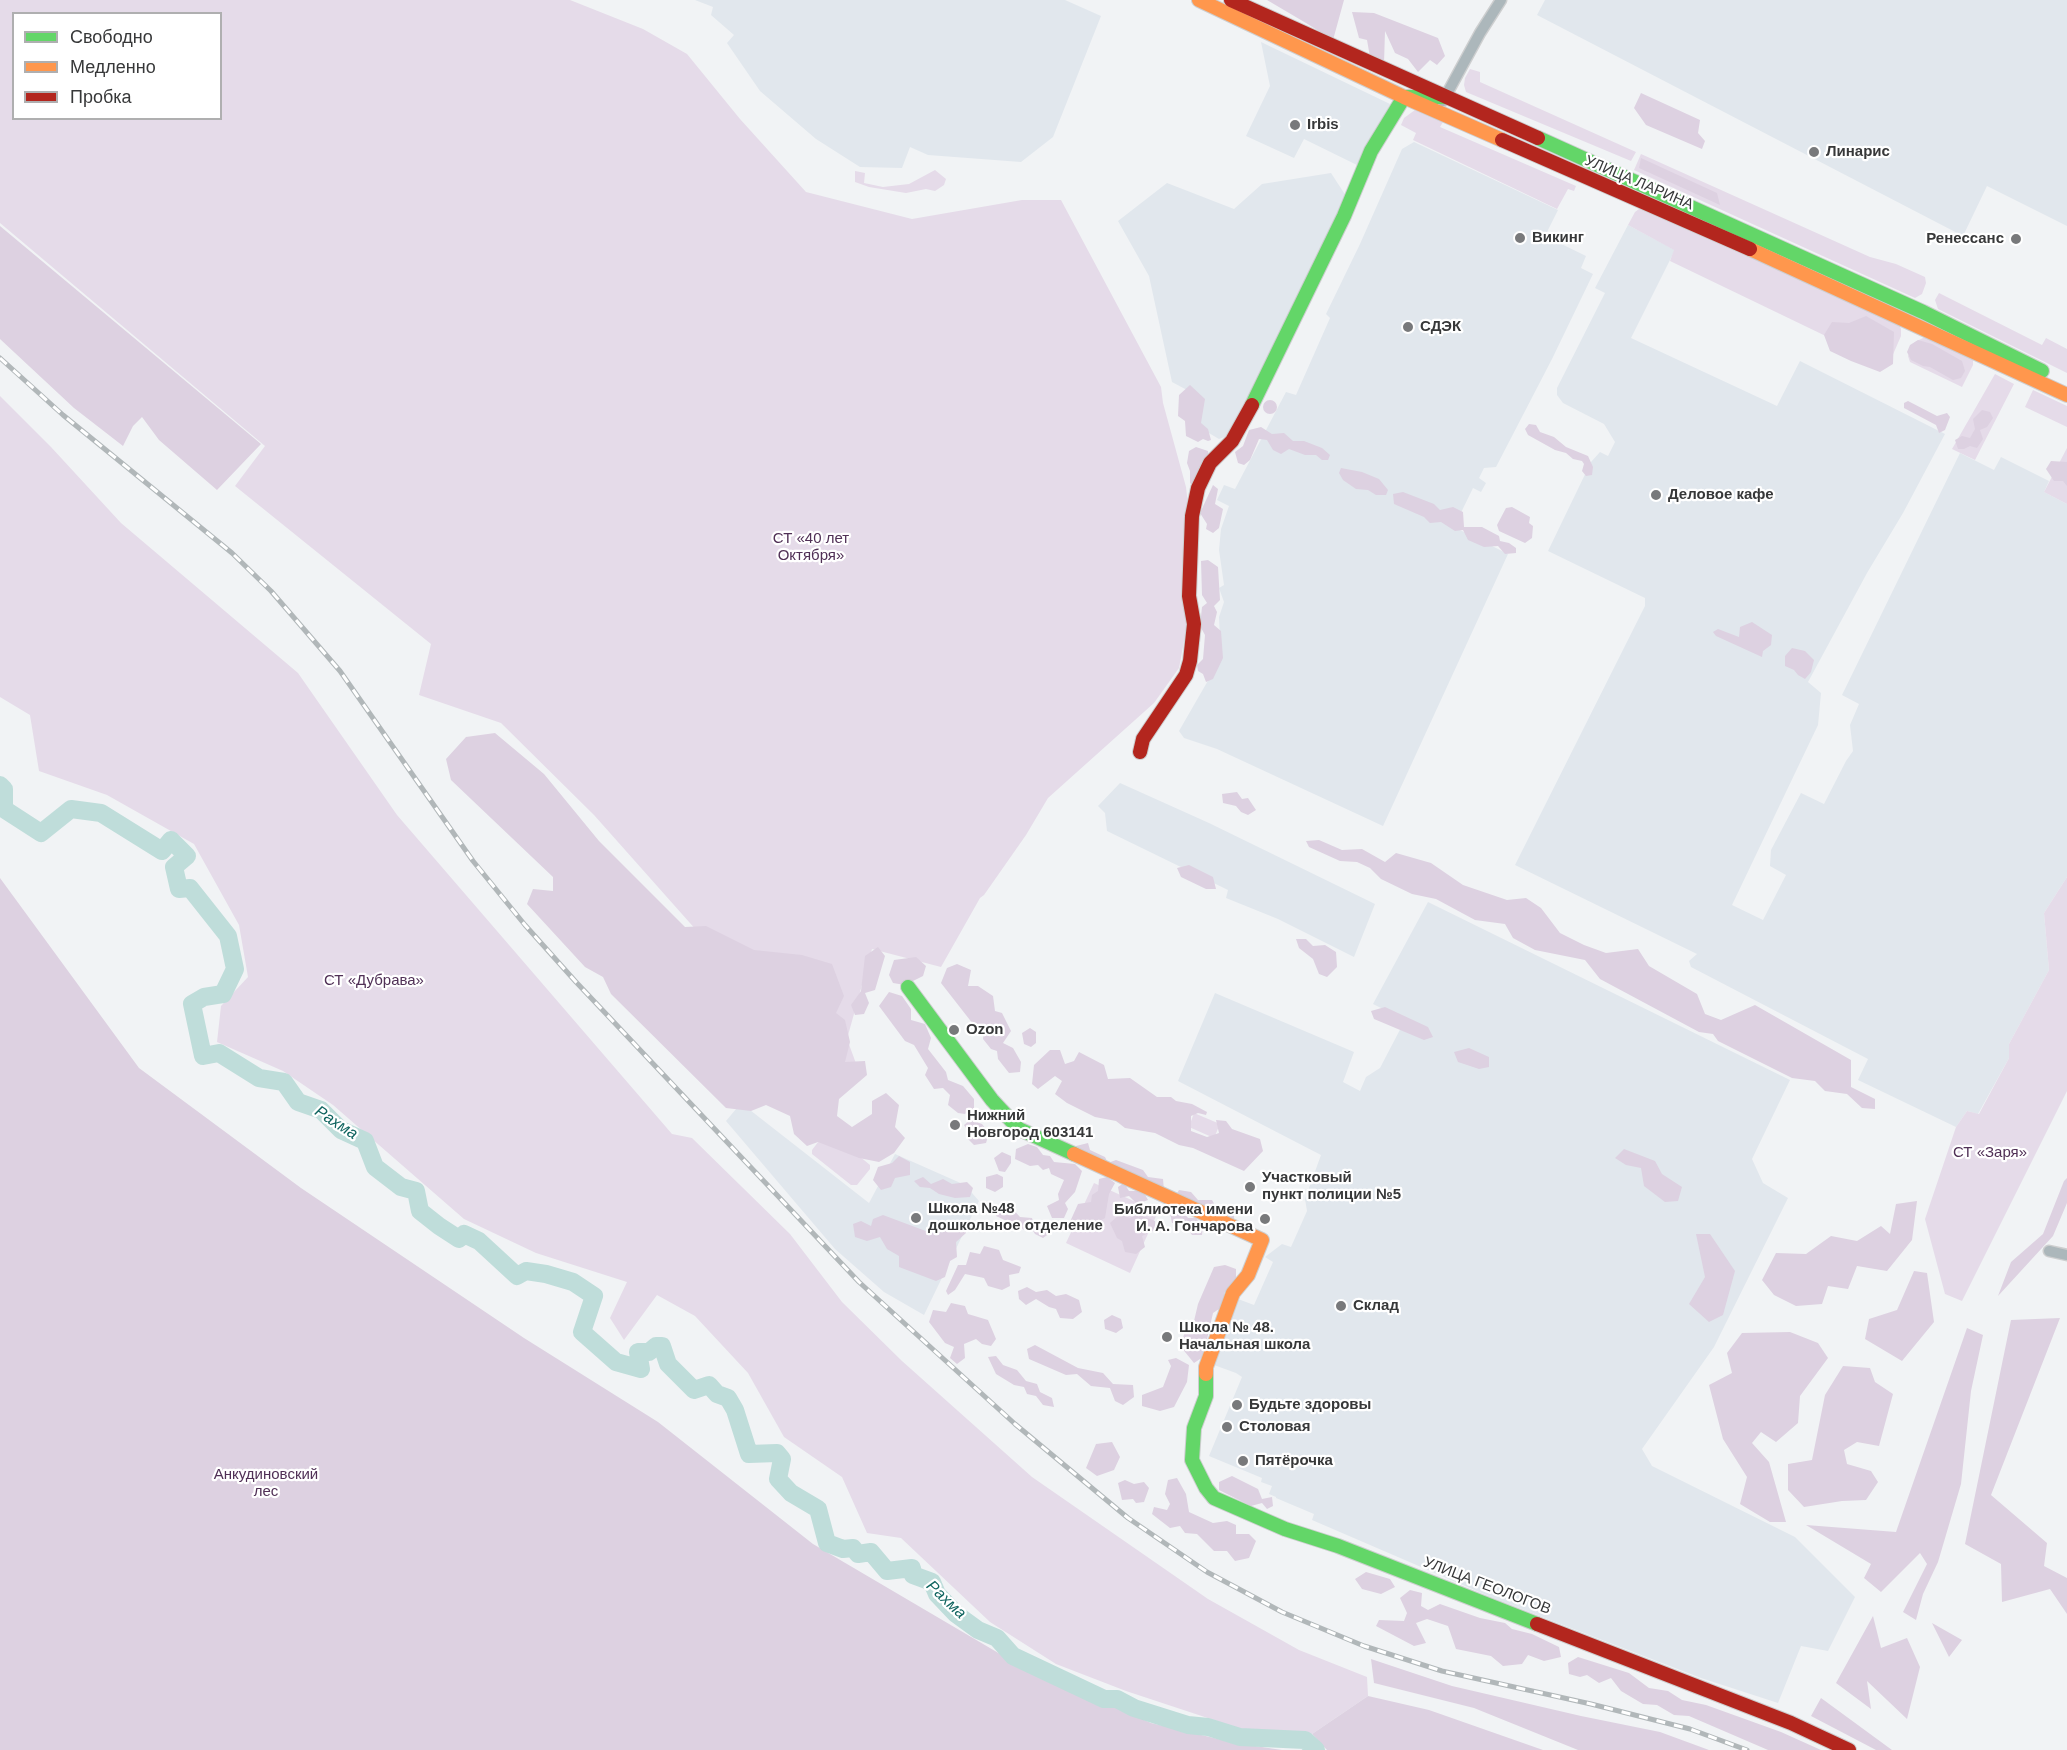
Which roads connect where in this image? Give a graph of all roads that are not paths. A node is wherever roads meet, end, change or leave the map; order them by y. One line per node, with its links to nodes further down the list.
1 (1199, 0): 4 (street, УЛИЦА ЛАРИНА)
2 (1231, 0): 5 (street, УЛИЦА ЛАРИНА)
3 (1501, 0): 5 (street)
4 (1404, 97): 5 (street); 6 (street, УЛИЦА ЛАРИНА); 9 (street)
5 (1445, 97): 6 (street); 7 (street, УЛИЦА ЛАРИНА)
6 (1438, 112): 8 (street, УЛИЦА ЛАРИНА)
7 (2067, 383)
8 (2067, 394)
9 (1140, 752)
10 (908, 987): 13 (street, УЛИЦА ГЕОЛОГОВ)
11 (2049, 1251): 12 (street)
12 (2067, 1256)
13 (1849, 1750)

